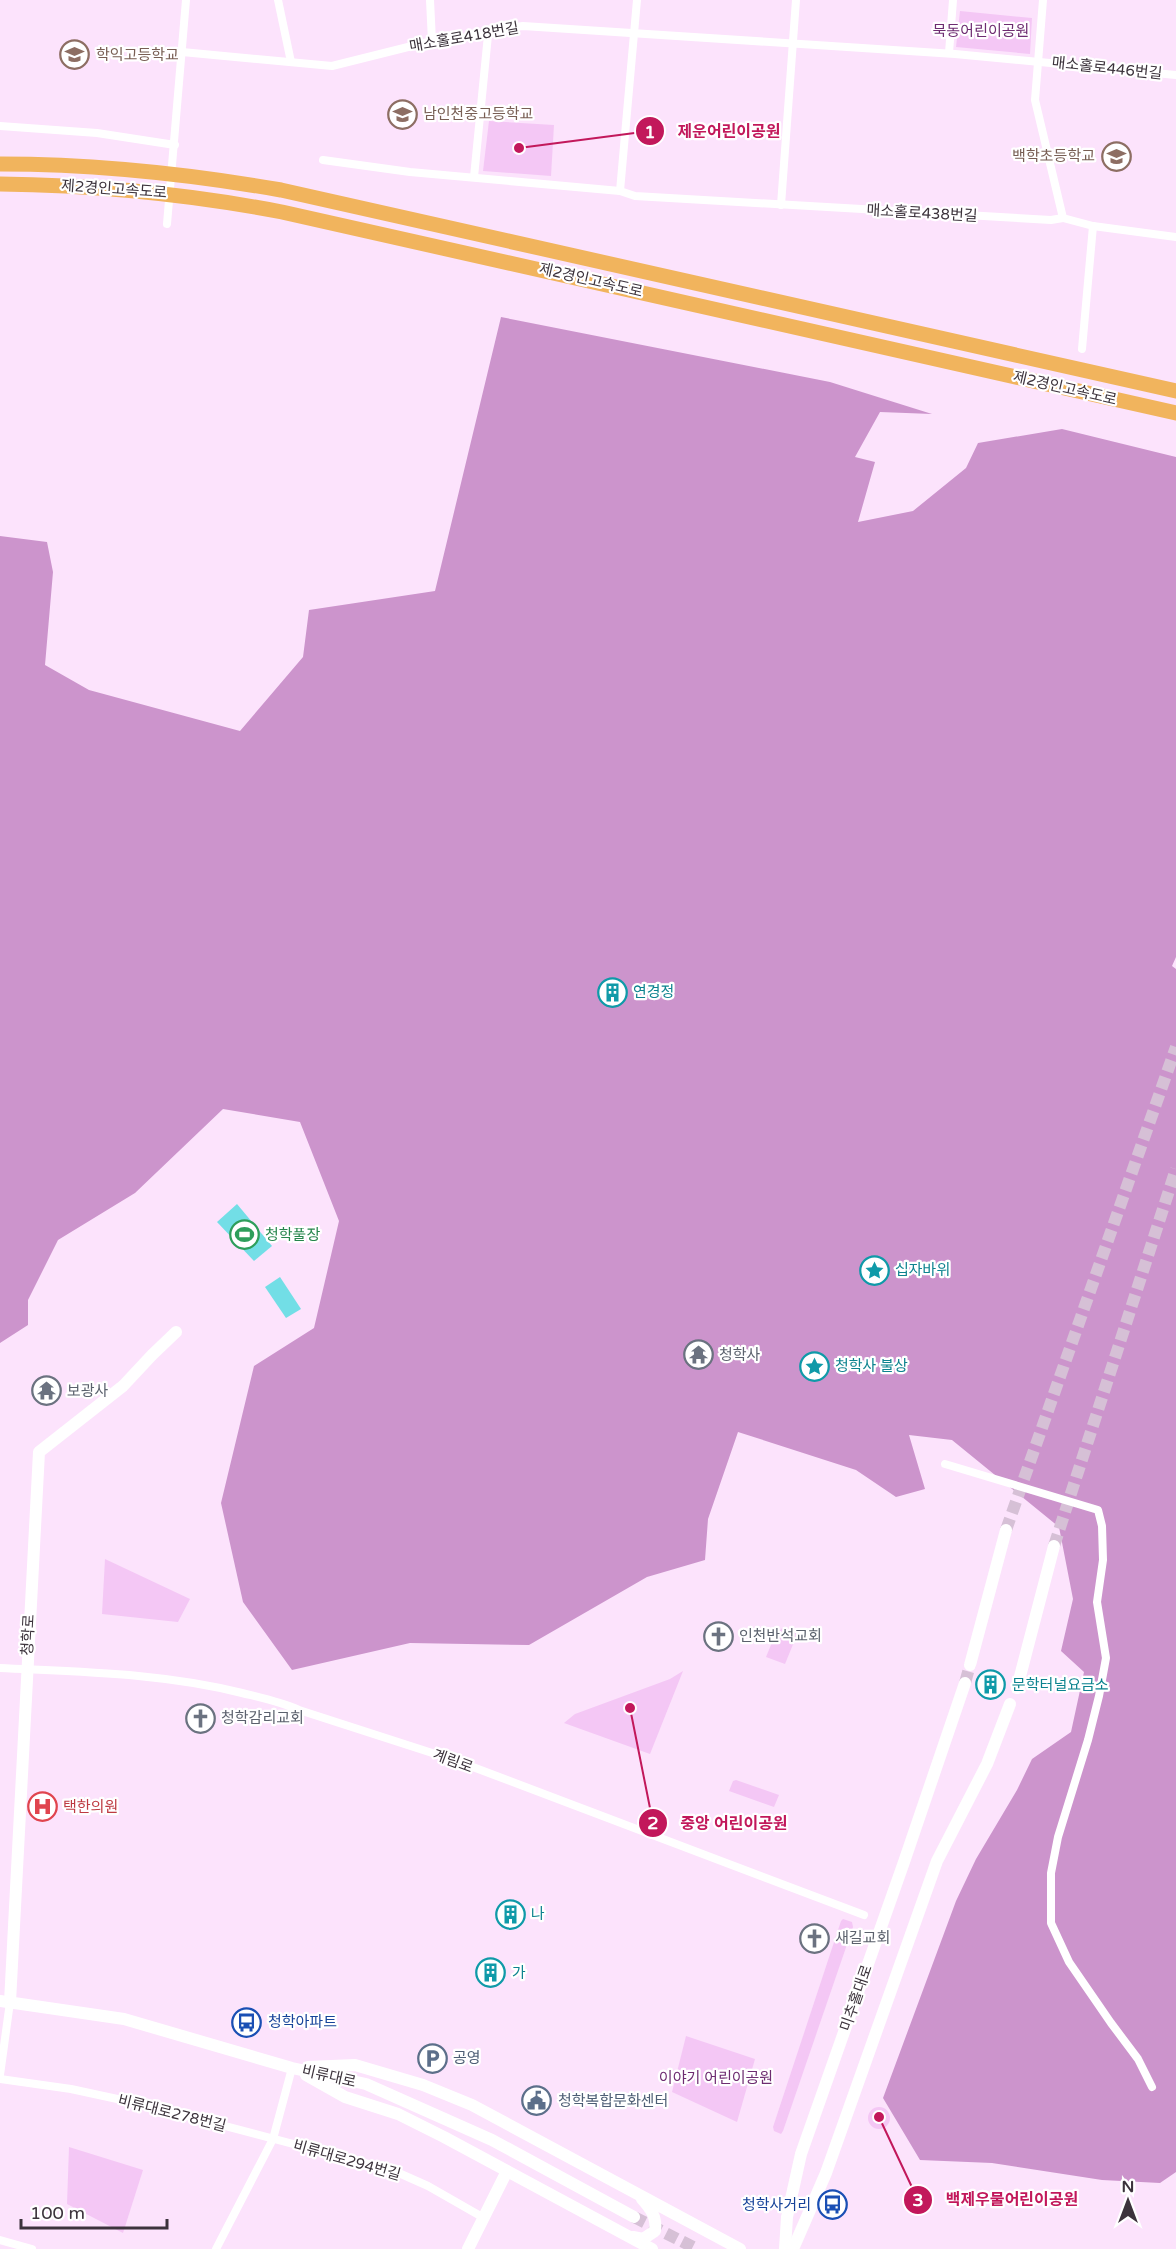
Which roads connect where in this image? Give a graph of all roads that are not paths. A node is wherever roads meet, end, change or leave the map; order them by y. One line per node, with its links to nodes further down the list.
1 (186, 0): 12 (street)
2 (278, 0): 14 (street)
3 (430, 0): 10 (street)
4 (637, 0): 8 (street)
5 (796, 0): 11 (street)
6 (953, 0): 13 (street)
7 (1043, 0): 15 (street, 매소홀로446번길)
8 (634, 33): 9 (street, 매소홀로418번길); 11 (street, 매소홀로418번길); 23 (street)
9 (488, 35): 10 (street, 매소홀로418번길); 21 (street)
10 (432, 41): 14 (street, 매소홀로418번길)
11 (792, 43): 13 (street, 매소홀로418번길); 24 (street)
12 (182, 52): 14 (street, 매소홀로418번길); 18 (street)
13 (949, 53): 15 (street, 매소홀로418번길)
14 (291, 62)
15 (1037, 62): 16 (street, 매소홀로446번길); 25 (street, 매소홀로446번길)
16 (1176, 75)
17 (0, 126): 18 (street)
18 (175, 145): 26 (street)
19 (324, 160): 21 (street, 매소홀로438번길)
20 (0, 164): 30 (highway, 제2경인고속도로)
21 (474, 177): 23 (street, 매소홀로438번길)
22 (0, 184): 31 (highway, 제2경인고속도로)
23 (621, 191): 24 (street, 매소홀로438번길)
24 (781, 205): 25 (street, 매소홀로438번길)
25 (1063, 218): 27 (street)
26 (167, 224)
27 (1093, 226): 28 (street); 29 (street)
28 (1176, 237)
29 (1082, 349)
30 (1176, 391)
31 (1176, 413)
32 (176, 1332): 38 (main road, 청학로)
33 (945, 1464): 46 (street)
34 (1006, 1530): 36 (main road)
35 (1054, 1546): 40 (main road)
36 (970, 1665)
37 (0, 1668): 38 (street, 계림로)
38 (27, 1669): 42 (street, 계림로); 43 (main road, 청학로)
39 (964, 1683): 59 (main road, 미추홀대로)
40 (1017, 1688)
41 (1010, 1704): 60 (main road, 미추홀대로)
42 (864, 1915)
43 (5, 2002): 44 (main road, 비류대로); 45 (street)
44 (292, 2068): 47 (street); 48 (main road); 49 (main road); 50 (main road, 비류대로)
45 (0, 2077): 47 (street, 비류대로278번길)
46 (1152, 2087)
47 (273, 2139): 51 (street, 비류대로294번길); 55 (street)
48 (507, 2171): 51 (main road); 52 (main road)
49 (637, 2193): 52 (main road); 58 (main road)
50 (634, 2217)
51 (484, 2218): 56 (main road)
52 (629, 2236): 57 (main road)
53 (0, 2240): 54 (street)
54 (32, 2249)
55 (216, 2249)
56 (468, 2249)
57 (652, 2249)
58 (740, 2249)
59 (785, 2249)
60 (793, 2249)

